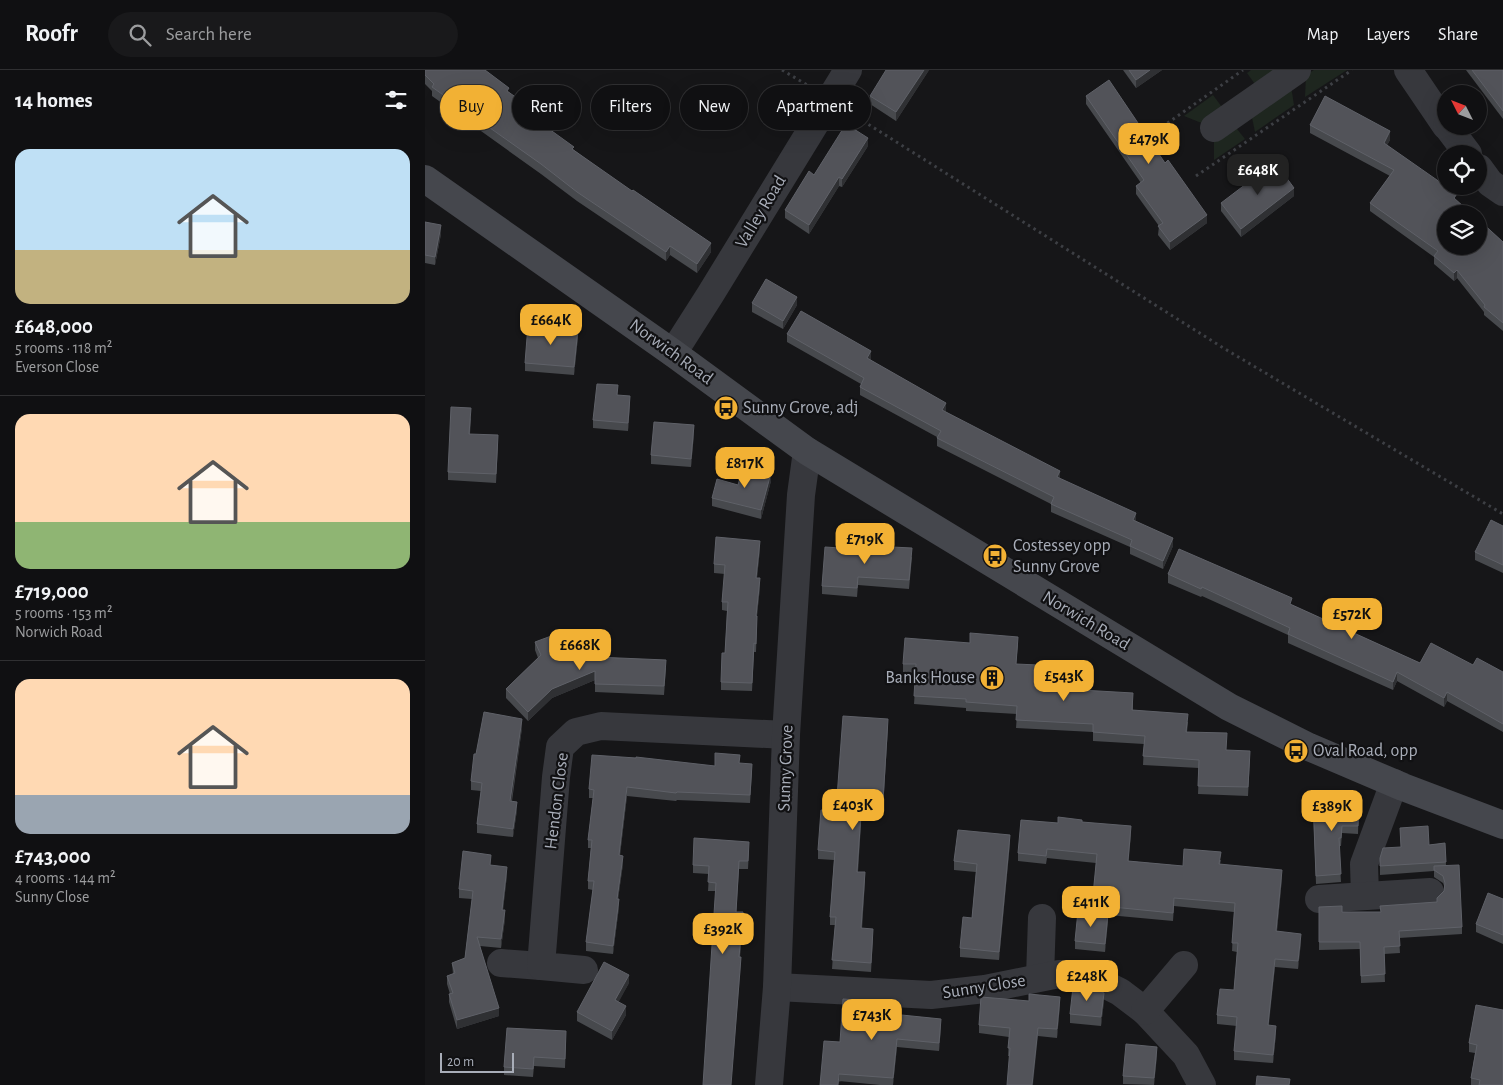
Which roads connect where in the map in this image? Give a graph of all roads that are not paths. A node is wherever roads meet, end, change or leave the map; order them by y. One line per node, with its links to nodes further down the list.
1 (848, 70): 9 (street, Valley Road)
2 (1297, 70): 5 (street)
3 (1408, 70): 4 (street)
4 (1437, 112)
5 (1214, 128)
6 (425, 179): 9 (street, Norwich Road)
7 (1487, 179): 8 (street)
8 (1503, 192)
9 (673, 353): 10 (street, Norwich Road)
10 (807, 452): 11 (street, Sunny Grove); 12 (street, Norwich Road)
11 (786, 735): 20 (street, Hendon Close); 23 (street, Sunny Grove)
12 (1394, 783): 13 (street, Norwich Road); 15 (street)
13 (1503, 825)
14 (1429, 892): 15 (street)
15 (1365, 896): 16 (street)
16 (1319, 899)
17 (1042, 918): 22 (street, Sunny Close)
18 (501, 963): 20 (street)
19 (1184, 964): 24 (street)
20 (541, 966): 21 (street)
21 (584, 970)
22 (1041, 977): 23 (street, Sunny Close); 24 (street, Sunny Close)
23 (777, 987): 25 (street, Sunny Grove)
24 (1145, 1011): 26 (street, Sunny Close)
25 (769, 1085)
26 (1202, 1085)

